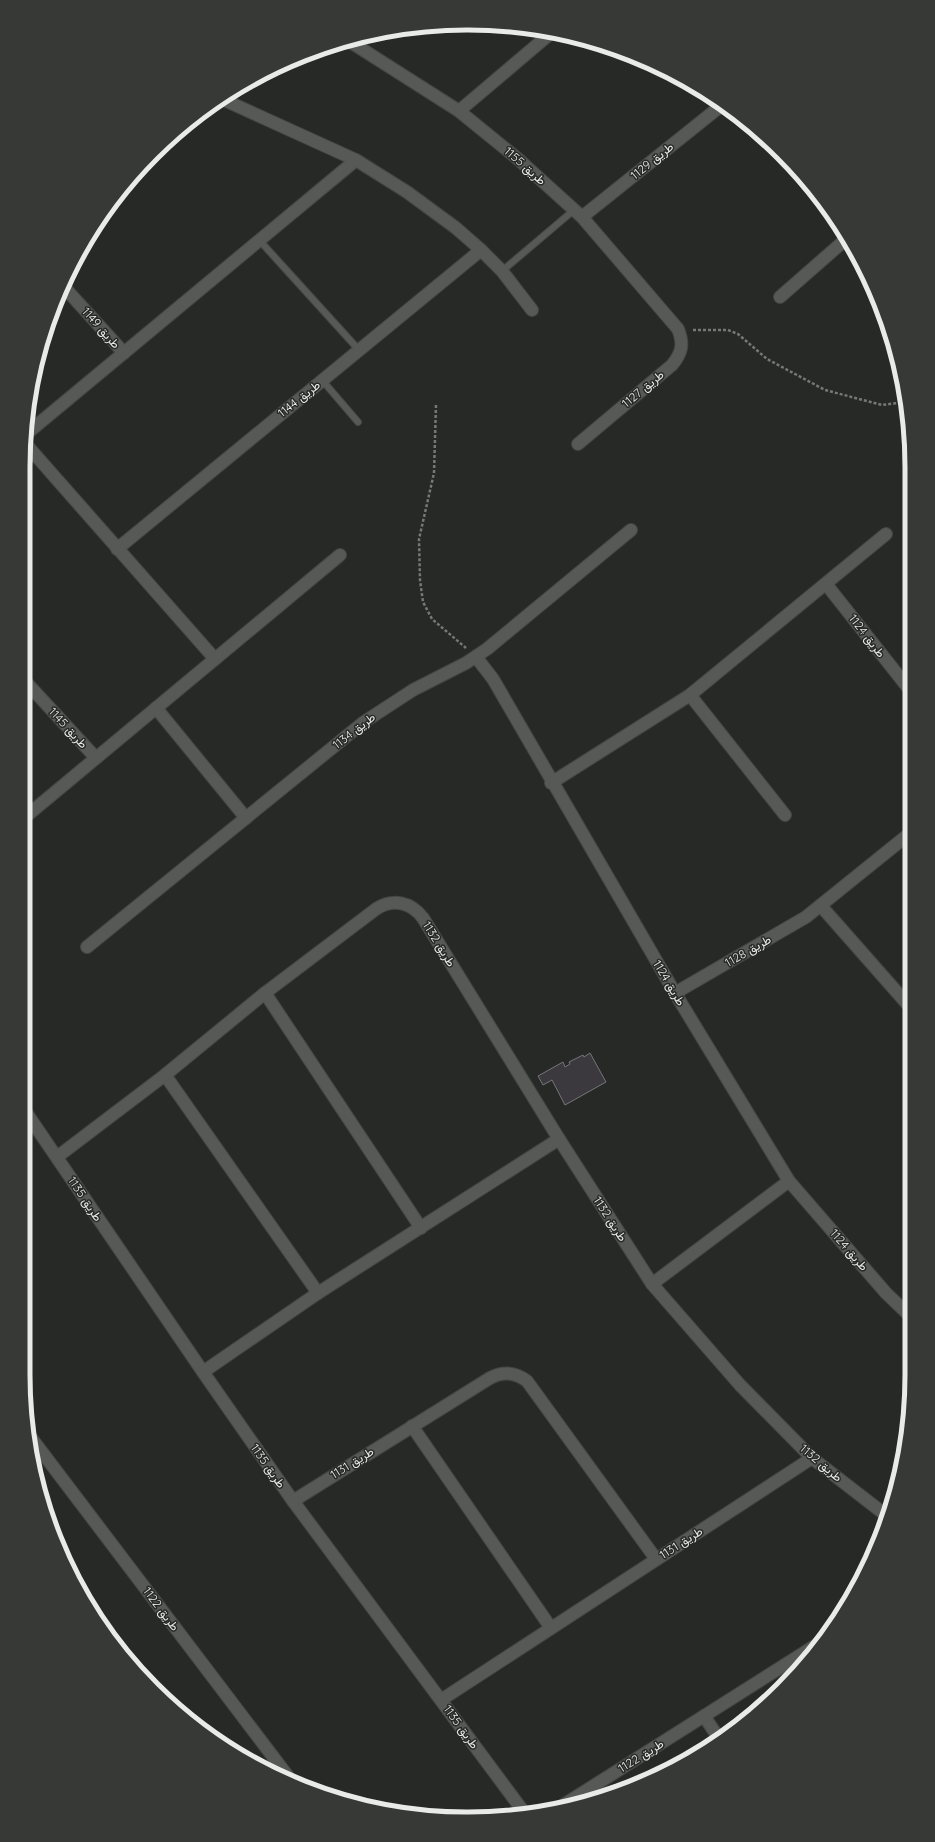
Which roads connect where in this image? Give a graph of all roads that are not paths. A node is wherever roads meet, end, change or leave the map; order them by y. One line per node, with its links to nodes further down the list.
1 (546, 37): 5 (street)
2 (355, 45): 5 (street, طريق 1155)
3 (228, 102): 6 (street)
4 (717, 108): 7 (street, طريق 1129)
5 (459, 111): 7 (street, طريق 1155)
6 (356, 160): 8 (street); 10 (street)
7 (578, 214): 11 (lane); 15 (street, طريق 1155)
8 (260, 241): 16 (lane); 17 (street)
9 (842, 243): 13 (street)
10 (481, 250): 11 (street); 16 (street, طريق 1144)
11 (502, 271): 14 (street)
12 (67, 291): 17 (street, طريق 1149)
13 (780, 297)
14 (532, 310)
15 (676, 326): 21 (street, طريق 1127)
16 (359, 350): 18 (street, طريق 1144)
17 (124, 353): 20 (street)
18 (322, 380): 19 (lane); 25 (street, طريق 1144)
19 (358, 422)
20 (32, 429)
21 (578, 444)
22 (31, 450): 25 (street)
23 (631, 530): 28 (street, طريق 1134)
24 (886, 534): 27 (street)
25 (117, 549): 29 (street)
26 (340, 555): 29 (street)
27 (826, 584): 30 (street, طريق 1124); 32 (street)
28 (476, 657): 35 (street, طريق 1124); 38 (street, طريق 1134)
29 (215, 659): 33 (street)
30 (905, 684)
31 (30, 686): 34 (street, طريق 1145)
32 (690, 695): 35 (street); 37 (street)
33 (156, 708): 34 (street); 38 (street)
34 (96, 758): 36 (street)
35 (551, 783): 43 (street, طريق 1124)
36 (30, 813)
37 (785, 815)
38 (246, 818): 41 (street, طريق 1134)
39 (905, 837): 40 (street, طريق 1128)
40 (821, 906): 43 (street, طريق 1128); 44 (street)
41 (87, 947)
42 (265, 993): 45 (street, طريق 1132); 47 (street, طريق 1132); 50 (street)
43 (675, 993): 49 (street, طريق 1124)
44 (905, 1001)
45 (165, 1075): 48 (street, طريق 1132); 52 (street)
46 (30, 1118): 48 (street, طريق 1135)
47 (559, 1139): 50 (street); 51 (street, طريق 1132)
48 (57, 1158): 54 (street, طريق 1135)
49 (789, 1181): 51 (street); 53 (street, طريق 1124)
50 (421, 1228): 52 (street)
51 (652, 1284): 57 (street, طريق 1132)
52 (318, 1293): 54 (street)
53 (905, 1311)
54 (203, 1372): 58 (street, طريق 1135)
55 (412, 1426): 58 (street, طريق 1131); 60 (street, طريق 1131); 61 (street)
56 (36, 1444): 66 (street, طريق 1122)
57 (812, 1458): 59 (street, طريق 1132); 60 (street, طريق 1131)
58 (293, 1501): 63 (street, طريق 1135)
59 (883, 1513)
60 (656, 1559): 61 (street, طريق 1131)
61 (551, 1628): 63 (street, طريق 1131)
62 (805, 1652): 64 (street, طريق 1122)
63 (441, 1700): 68 (street, طريق 1135)
64 (704, 1716): 65 (street); 67 (street, طريق 1122)
65 (716, 1734)
66 (285, 1772)
67 (573, 1799)
68 (521, 1808)

